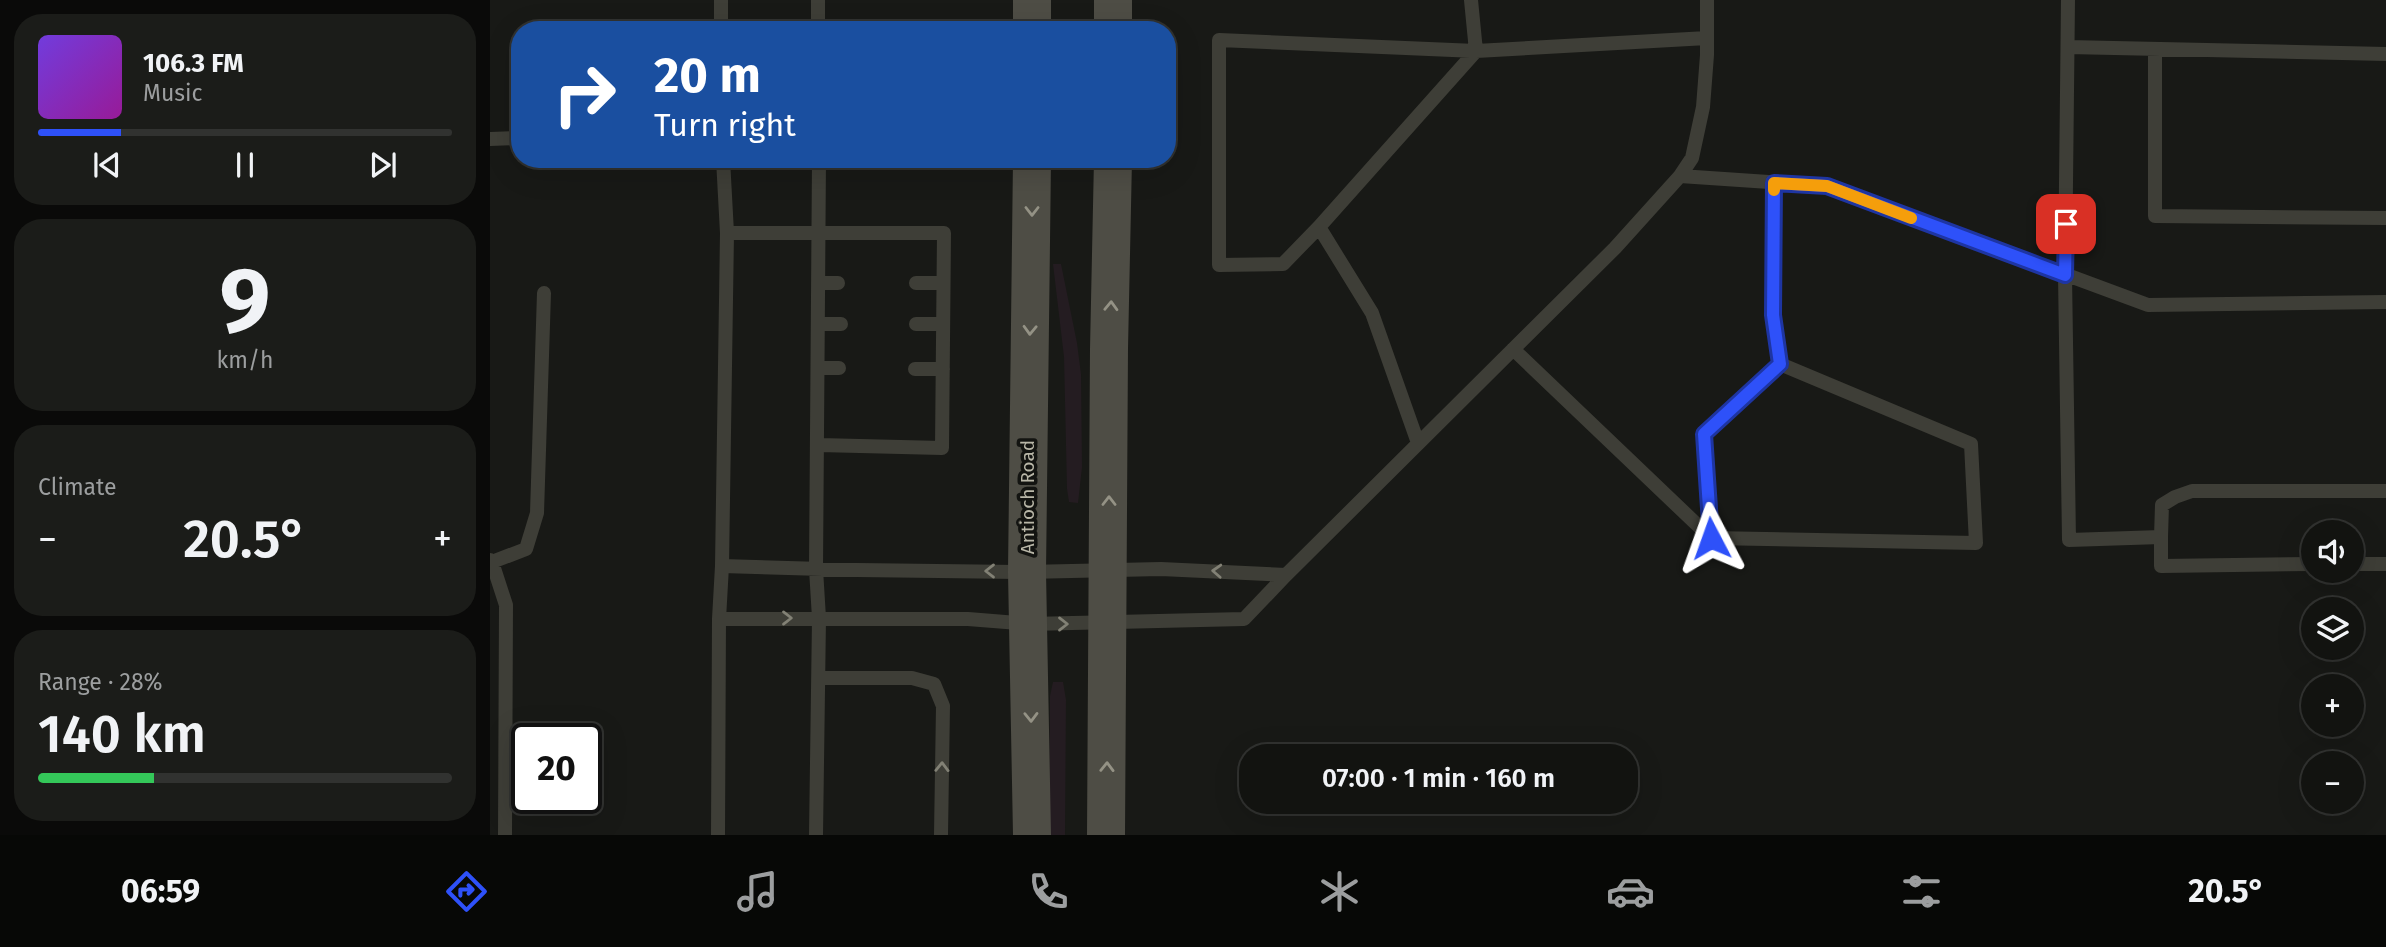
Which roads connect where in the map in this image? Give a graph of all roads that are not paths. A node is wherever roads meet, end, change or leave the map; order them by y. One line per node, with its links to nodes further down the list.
1 (721, 0): 8 (lane)
2 (818, 0): 9 (lane)
3 (1032, 0): 10 (main road)
4 (1113, 0): 11 (main road)
5 (1471, 0): 15 (lane)
6 (1707, 0): 12 (lane)
7 (2068, 0): 13 (lane)
8 (721, 21)
9 (818, 21)
10 (1032, 21)
11 (1113, 21)
12 (1707, 38): 15 (lane); 23 (lane)
13 (2068, 47): 14 (lane); 29 (lane)
14 (2155, 49): 16 (lane); 25 (lane)
15 (1476, 51): 26 (lane); 26 (lane)
16 (2386, 54)
17 (511, 138): 18 (lane)
18 (490, 139)
19 (723, 168): 27 (lane)
20 (819, 168): 28 (lane)
21 (1032, 168): 58 (main road, Antioch Road, one-way to 58)
22 (1113, 168): 57 (main road, one-way to 22)
23 (1680, 176): 24 (lane); 40 (lane)
24 (1774, 183): 29 (lane); 41 (lane)
25 (2386, 218)
26 (1319, 227): 46 (lane)
27 (727, 233): 28 (lane); 55 (lane)
28 (819, 233): 30 (lane); 33 (lane)
29 (2065, 275): 35 (lane); 49 (lane)
30 (819, 283): 31 (lane); 36 (lane)
31 (838, 283)
32 (916, 283): 33 (lane)
33 (943, 283): 39 (lane)
34 (544, 293): 51 (lane)
35 (2386, 302)
36 (818, 324): 37 (lane); 42 (lane)
37 (841, 324)
38 (916, 324): 39 (lane)
39 (943, 324): 45 (lane)
40 (1513, 349): 46 (lane); 50 (lane)
41 (1780, 364): 50 (lane); 50 (lane)
42 (818, 368): 43 (lane); 47 (lane)
43 (839, 368)
44 (915, 369): 45 (lane)
45 (943, 369): 47 (lane)
46 (1418, 443): 59 (lane)
47 (818, 445): 56 (lane)
48 (2386, 491): 49 (lane)
49 (2161, 537): 54 (lane)
50 (1711, 538)
51 (491, 561): 65 (lane)
52 (2364, 564): 53 (lane)
53 (2386, 564)
54 (2301, 565)
55 (722, 566): 56 (lane); 61 (lane)
56 (816, 569): 58 (lane, one-way to 56); 60 (lane)
57 (1109, 570): 58 (lane); 59 (lane, one-way to 57); 63 (main road)
58 (1027, 572): 62 (main road, Antioch Road)
59 (1286, 575): 63 (lane)
60 (819, 618): 61 (lane, one-way to 60); 62 (lane); 64 (lane)
61 (719, 619): 66 (lane)
62 (1030, 624): 63 (lane, one-way to 63); 69 (main road, Antioch Road, one-way to 69)
63 (1108, 624): 70 (main road, one-way to 63)
64 (818, 678): 67 (lane); 68 (lane, one-way to 64)
65 (506, 835)
66 (718, 835)
67 (816, 835)
68 (941, 835)
69 (1032, 835)
70 (1106, 835)

